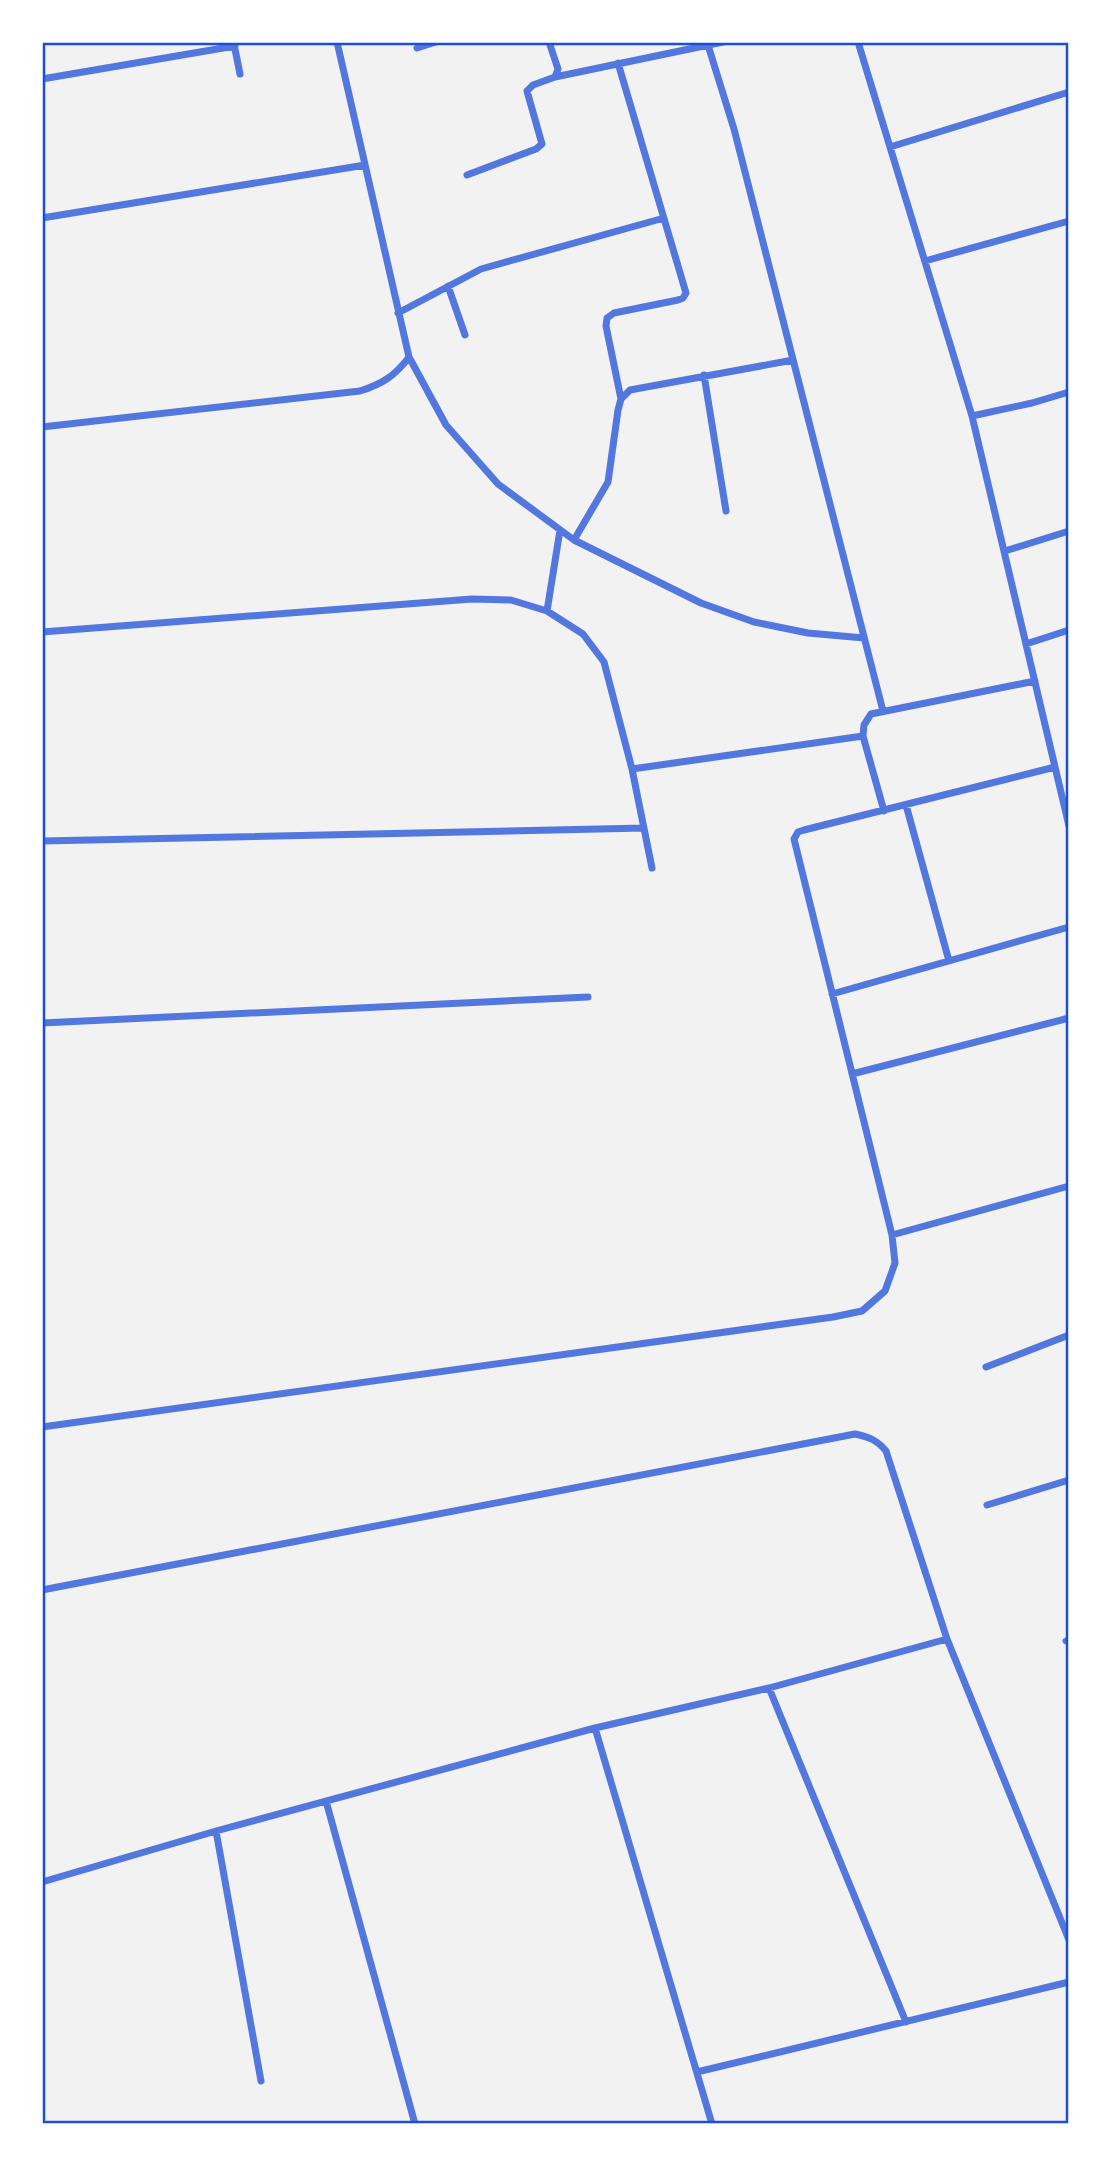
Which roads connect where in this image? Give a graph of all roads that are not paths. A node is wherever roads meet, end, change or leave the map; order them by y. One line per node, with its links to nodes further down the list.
1 (337, 42): 15 (street)
2 (436, 42): 8 (street)
3 (549, 42): 11 (street)
4 (723, 42): 7 (street)
5 (858, 42): 14 (street)
6 (234, 44): 10 (street); 12 (street)
7 (708, 44): 9 (street); 25 (street)
8 (417, 48)
9 (618, 63): 11 (street); 18 (street)
10 (240, 74)
11 (555, 76): 16 (street)
12 (42, 79)
13 (1069, 92): 14 (street)
14 (890, 147): 20 (street)
15 (365, 165): 17 (street); 22 (street)
16 (467, 174)
17 (42, 218)
18 (664, 218): 21 (street); 28 (street)
19 (1069, 221): 20 (street)
20 (925, 261): 29 (street)
21 (448, 286): 22 (street); 23 (street)
22 (398, 313): 24 (street)
23 (465, 335)
24 (409, 357): 30 (street); 32 (street)
25 (793, 360): 26 (street); 39 (street)
26 (704, 375): 28 (street); 31 (street)
27 (1069, 392): 29 (street)
28 (621, 399): 34 (street)
29 (972, 416): 35 (street)
30 (42, 427)
31 (726, 511)
32 (560, 530): 34 (street); 36 (street)
33 (1069, 531): 35 (street)
34 (574, 540): 39 (street)
35 (1005, 551): 40 (street)
36 (547, 611): 38 (street); 45 (street)
37 (1069, 630): 40 (street)
38 (42, 632)
39 (864, 638): 42 (street)
40 (1026, 644): 41 (street)
41 (1035, 681): 42 (street); 44 (street)
42 (883, 711): 43 (street)
43 (863, 736): 45 (street); 48 (street)
44 (1055, 767): 46 (street); 47 (street)
45 (632, 769): 50 (street)
46 (906, 805): 48 (street); 54 (street)
47 (1067, 806): 49 (street)
48 (884, 811): 55 (street)
49 (1069, 826)
50 (644, 828): 51 (street); 52 (street)
51 (42, 841)
52 (652, 868)
53 (1069, 927): 54 (street)
54 (949, 961): 55 (street)
55 (832, 994): 59 (street)
56 (587, 997): 58 (street)
57 (1069, 1018): 59 (street)
58 (42, 1023)
59 (852, 1074): 61 (street)
60 (1069, 1186): 61 (street)
61 (892, 1235): 64 (street)
62 (1069, 1335): 63 (street)
63 (986, 1367)
64 (42, 1427)
65 (1069, 1480): 66 (street)
66 (987, 1505)
67 (42, 1590): 68 (street)
68 (947, 1639): 69 (street); 74 (street)
69 (769, 1688): 70 (street); 76 (street)
70 (595, 1728): 71 (street); 77 (street)
71 (326, 1801): 72 (street); 79 (street)
72 (216, 1831): 73 (street); 78 (street)
73 (42, 1882)
74 (1069, 1940)
75 (1069, 1982): 76 (street)
76 (906, 2022): 77 (street)
77 (697, 2072): 80 (street)
78 (261, 2081)
79 (415, 2124)
80 (712, 2124)

